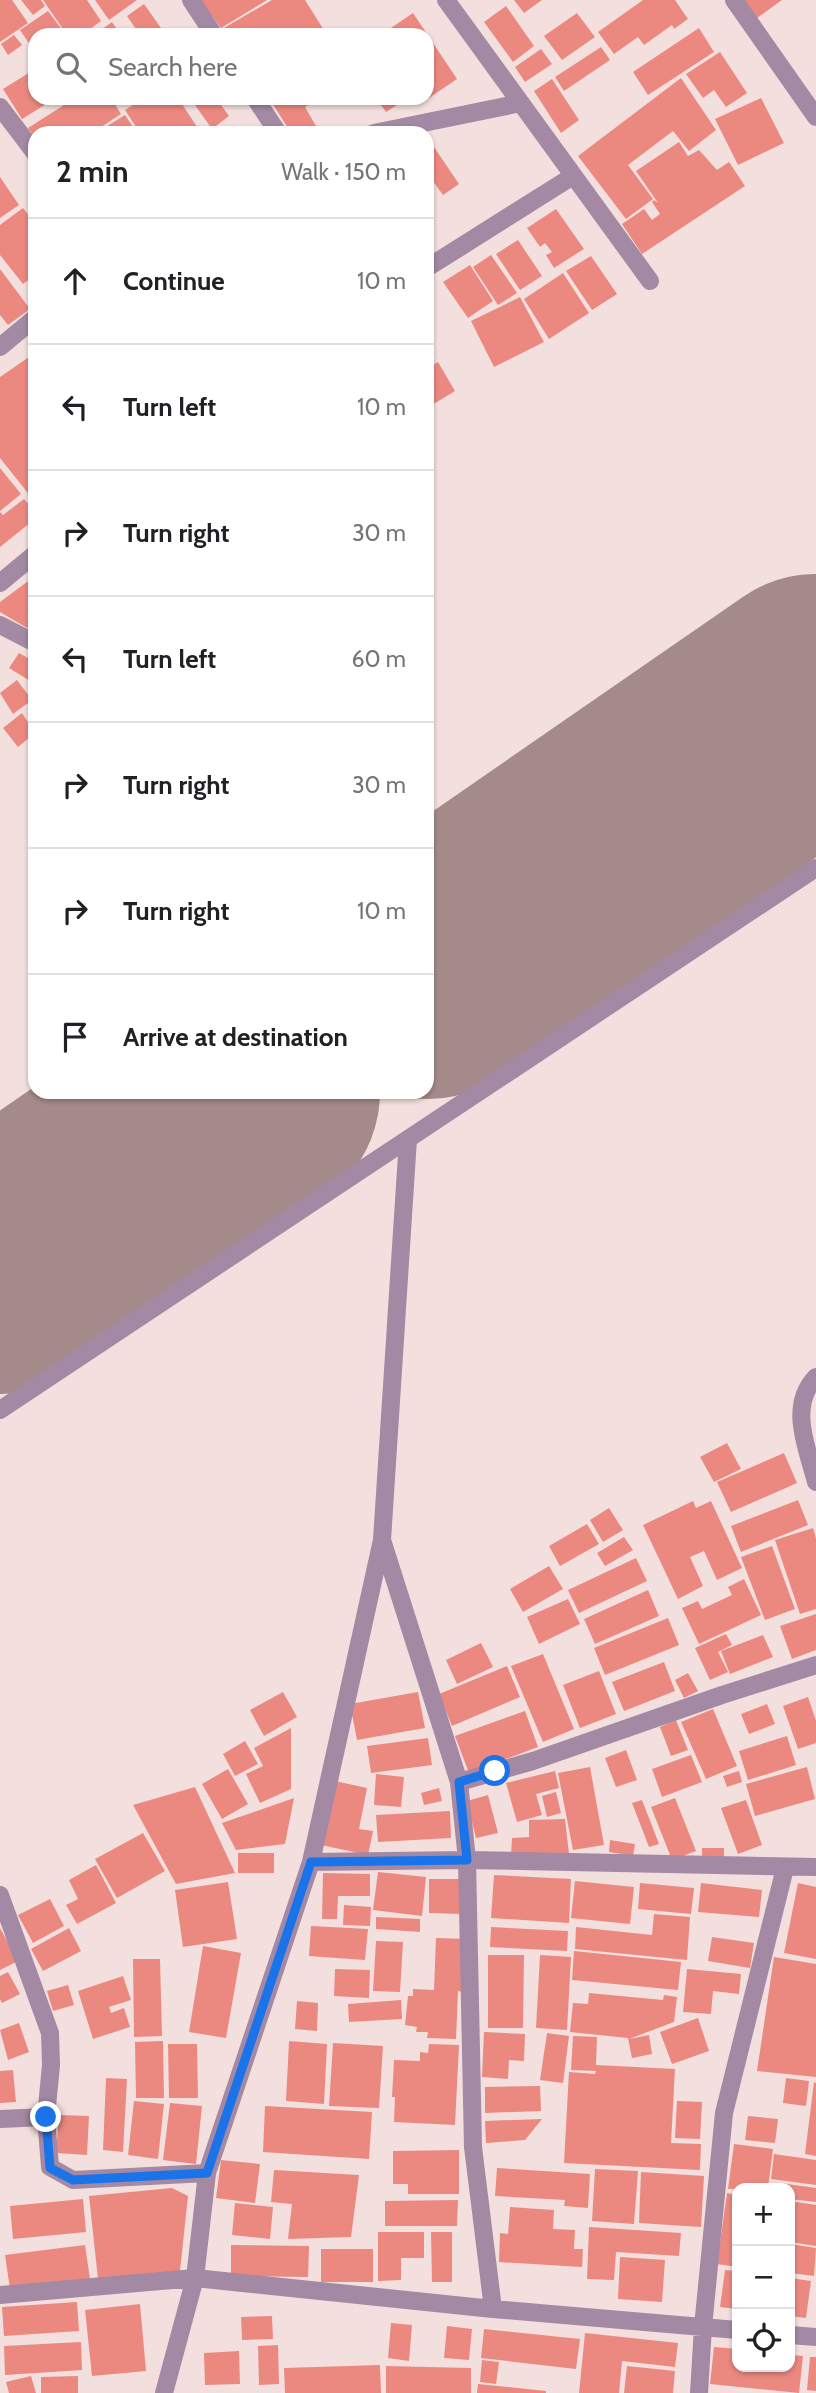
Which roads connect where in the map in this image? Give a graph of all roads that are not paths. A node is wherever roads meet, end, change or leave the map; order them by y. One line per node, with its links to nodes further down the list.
1 (191, 0): 4 (street)
2 (446, 0): 5 (street)
3 (734, 0): 8 (street)
4 (209, 28)
5 (521, 103): 10 (street); 12 (street)
6 (260, 105): 9 (street)
7 (0, 107): 11 (street)
8 (816, 117)
9 (273, 126)
10 (408, 126)
11 (28, 144)
12 (573, 176): 13 (street); 14 (street)
13 (434, 264)
14 (650, 281)
15 (28, 324): 16 (street)
16 (0, 347)
17 (28, 560): 18 (street)
18 (0, 583)
19 (0, 625): 20 (street)
20 (28, 639)
21 (816, 868): 22 (street)
22 (408, 1139): 24 (street); 26 (street)
23 (816, 1377): 25 (street)
24 (0, 1412)
25 (816, 1482)
26 (382, 1540): 28 (street); 30 (street)
27 (816, 1665): 28 (street)
28 (459, 1782): 29 (street)
29 (467, 1860): 30 (street); 32 (street); 39 (street)
30 (311, 1862): 36 (street)
31 (816, 1867): 32 (street)
32 (785, 1868): 40 (street)
33 (0, 1895): 34 (street)
34 (46, 2117): 35 (street); 36 (street)
35 (0, 2119)
36 (207, 2173): 37 (street)
37 (195, 2278): 38 (street); 39 (street); 44 (street)
38 (0, 2295)
39 (492, 2309): 40 (street)
40 (703, 2327): 41 (street); 45 (street)
41 (732, 2330)
42 (795, 2335): 43 (street)
43 (816, 2337)
44 (164, 2393)
45 (699, 2393)

